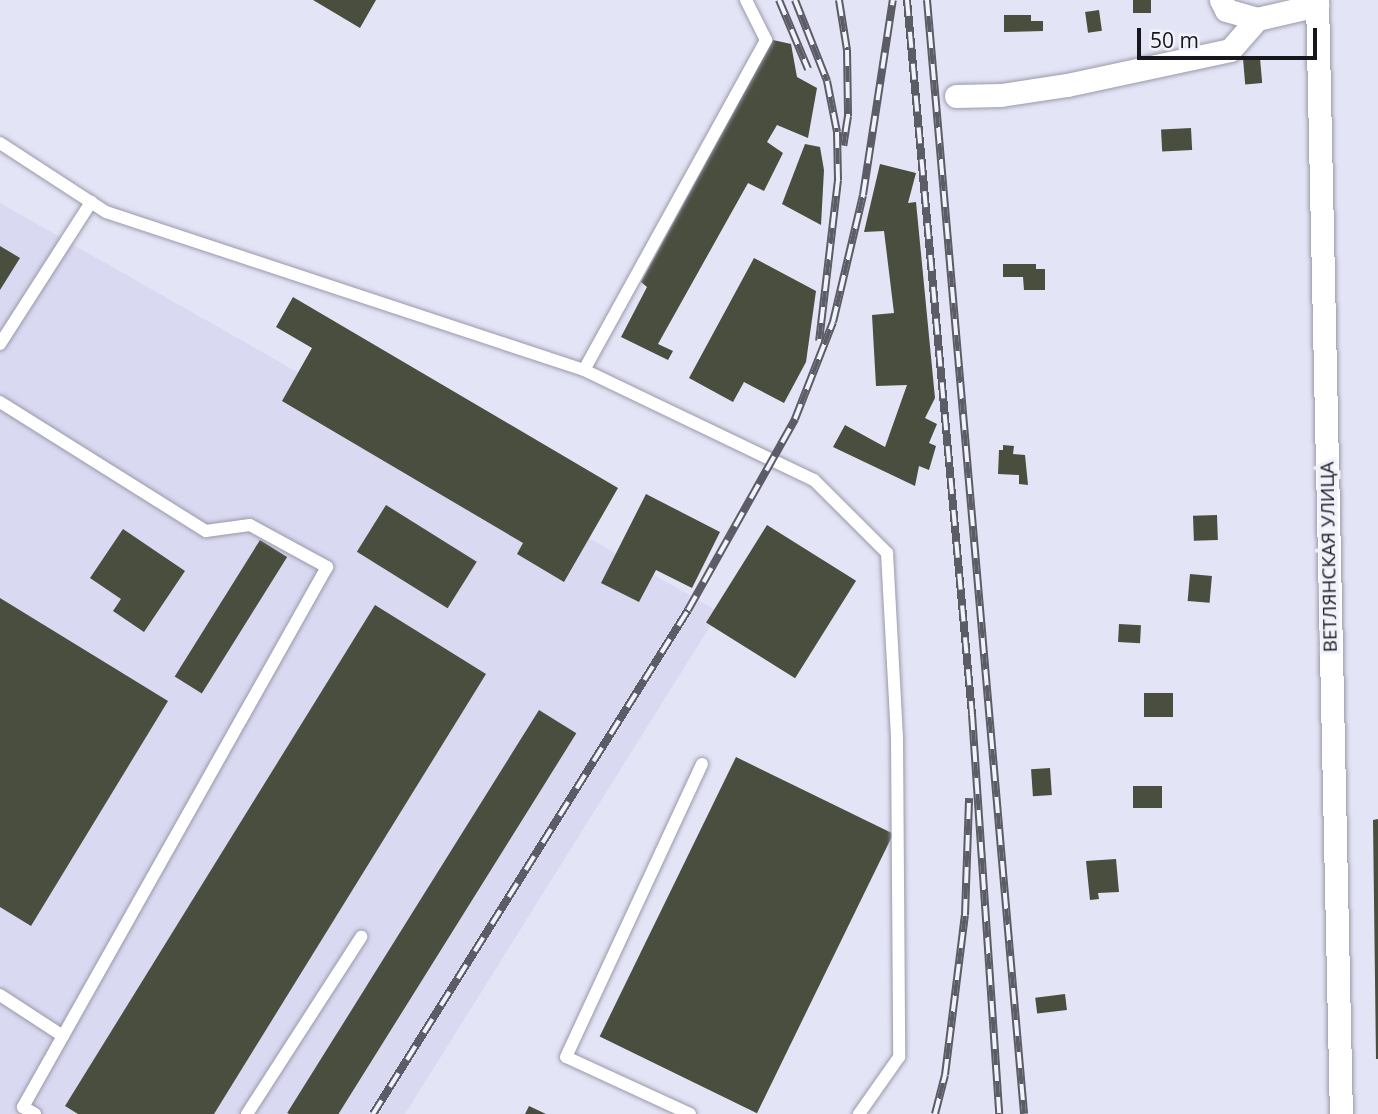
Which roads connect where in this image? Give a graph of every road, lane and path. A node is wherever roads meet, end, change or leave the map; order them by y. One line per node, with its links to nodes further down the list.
1 (746, 0): 9 (lane)
2 (1221, 0): 4 (street)
3 (1317, 2): 4 (street); 19 (street, ВЕТЛЯНСКАЯ УЛИЦА)
4 (1257, 19): 5 (street)
5 (956, 96)
6 (0, 143): 7 (lane)
7 (90, 202): 8 (lane); 9 (lane)
8 (0, 344)
9 (584, 370): 18 (lane)
10 (0, 402): 14 (lane)
11 (702, 764): 17 (lane)
12 (361, 937): 16 (lane)
13 (0, 995): 14 (lane)
14 (63, 1036): 15 (lane)
15 (35, 1114)
16 (247, 1114)
17 (690, 1114)
18 (859, 1114)
19 (1341, 1114)

